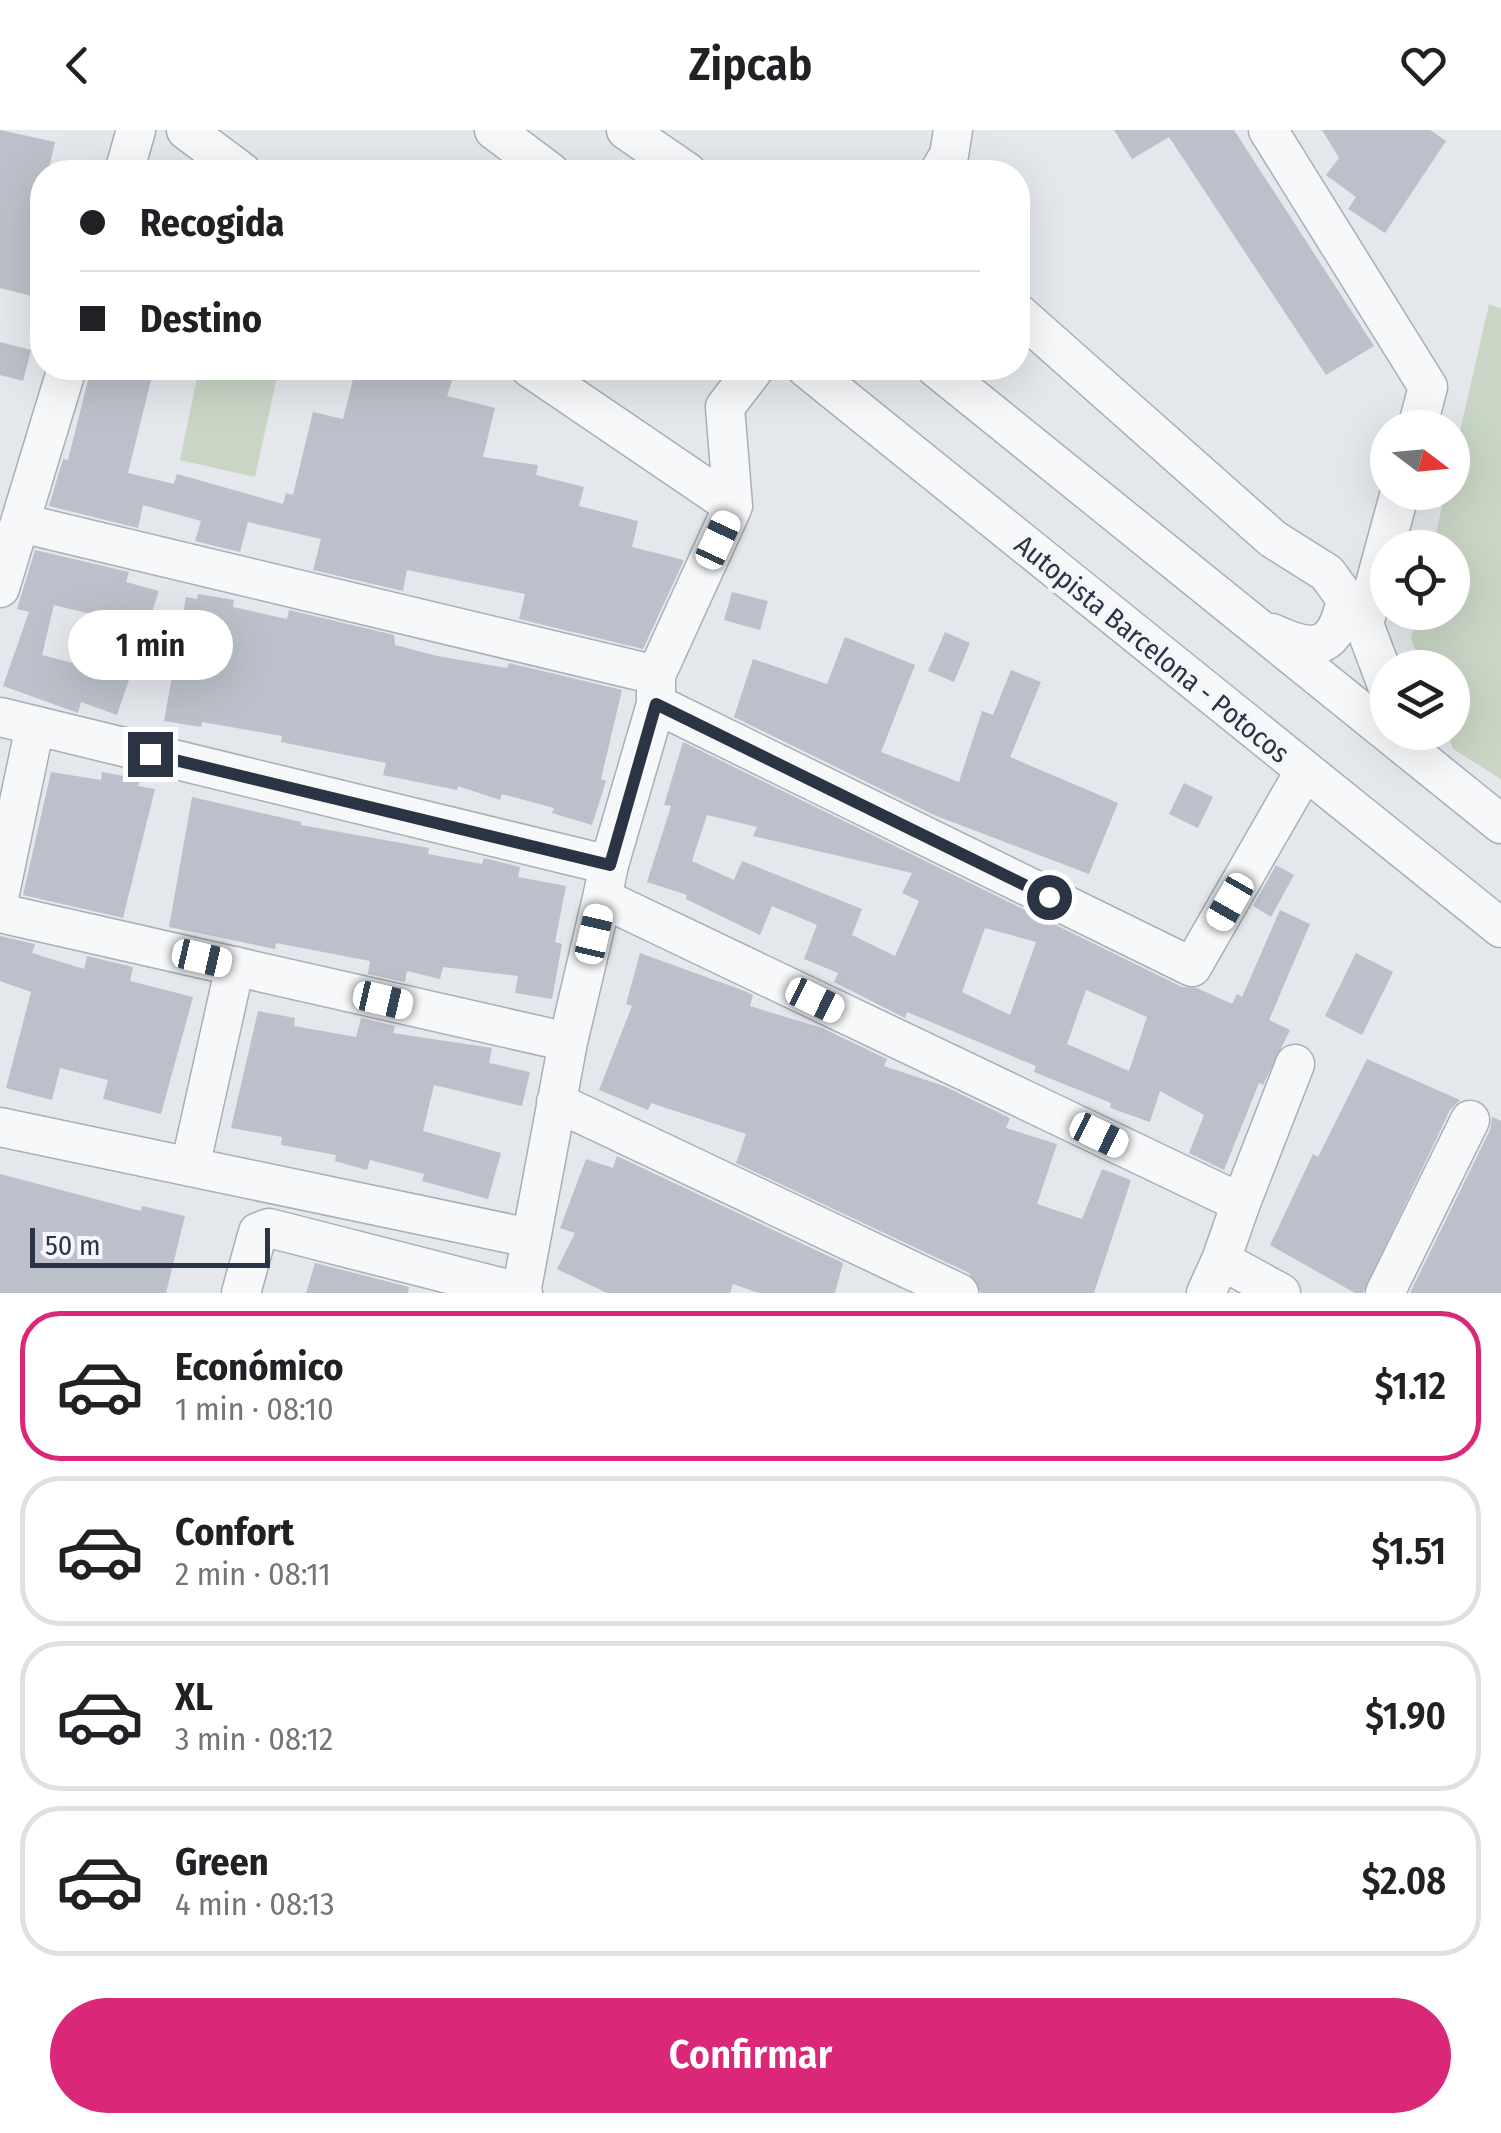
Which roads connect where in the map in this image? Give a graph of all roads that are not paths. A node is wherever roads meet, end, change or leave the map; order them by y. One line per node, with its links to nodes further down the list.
1 (136, 130): 8 (street)
2 (186, 130): 9 (street)
3 (494, 130): 10 (street)
4 (626, 130): 11 (street)
5 (980, 130): 7 (street)
6 (1268, 130): 18 (street)
7 (947, 153)
8 (127, 160)
9 (226, 160)
10 (534, 160)
11 (670, 160)
12 (1030, 324): 23 (street)
13 (64, 380): 21 (street)
14 (548, 380): 19 (street)
15 (745, 380): 19 (street)
16 (821, 380): 30 (street, Autopista Barcelona - Potocos)
17 (951, 380): 24 (street)
18 (1422, 410)
19 (733, 506): 26 (street)
20 (1393, 510): 23 (street)
21 (22, 523): 22 (street); 26 (street)
22 (0, 588)
23 (1355, 611): 24 (street); 25 (street)
24 (1254, 626): 27 (street)
25 (1372, 650)
26 (656, 690): 30 (street); 32 (street)
27 (1370, 714)
28 (18, 721): 32 (street); 33 (street)
29 (1416, 750): 31 (street)
30 (1304, 772): 35 (street, Autopista Barcelona - Potocos)
31 (1501, 824)
32 (606, 882): 37 (street); 43 (street)
33 (0, 893)
34 (0, 913): 36 (street)
35 (1501, 928)
36 (235, 966): 37 (street); 42 (street)
37 (568, 1042): 39 (street)
38 (1295, 1064): 43 (street)
39 (556, 1102): 44 (street); 48 (street)
40 (1470, 1120): 50 (street)
41 (0, 1127): 42 (street)
42 (190, 1167): 44 (street)
43 (1240, 1203): 45 (street)
44 (530, 1238): 47 (street)
45 (1213, 1276): 49 (street)
46 (241, 1293): 47 (street)
47 (522, 1293)
48 (959, 1293)
49 (1281, 1293)
50 (1385, 1293)

